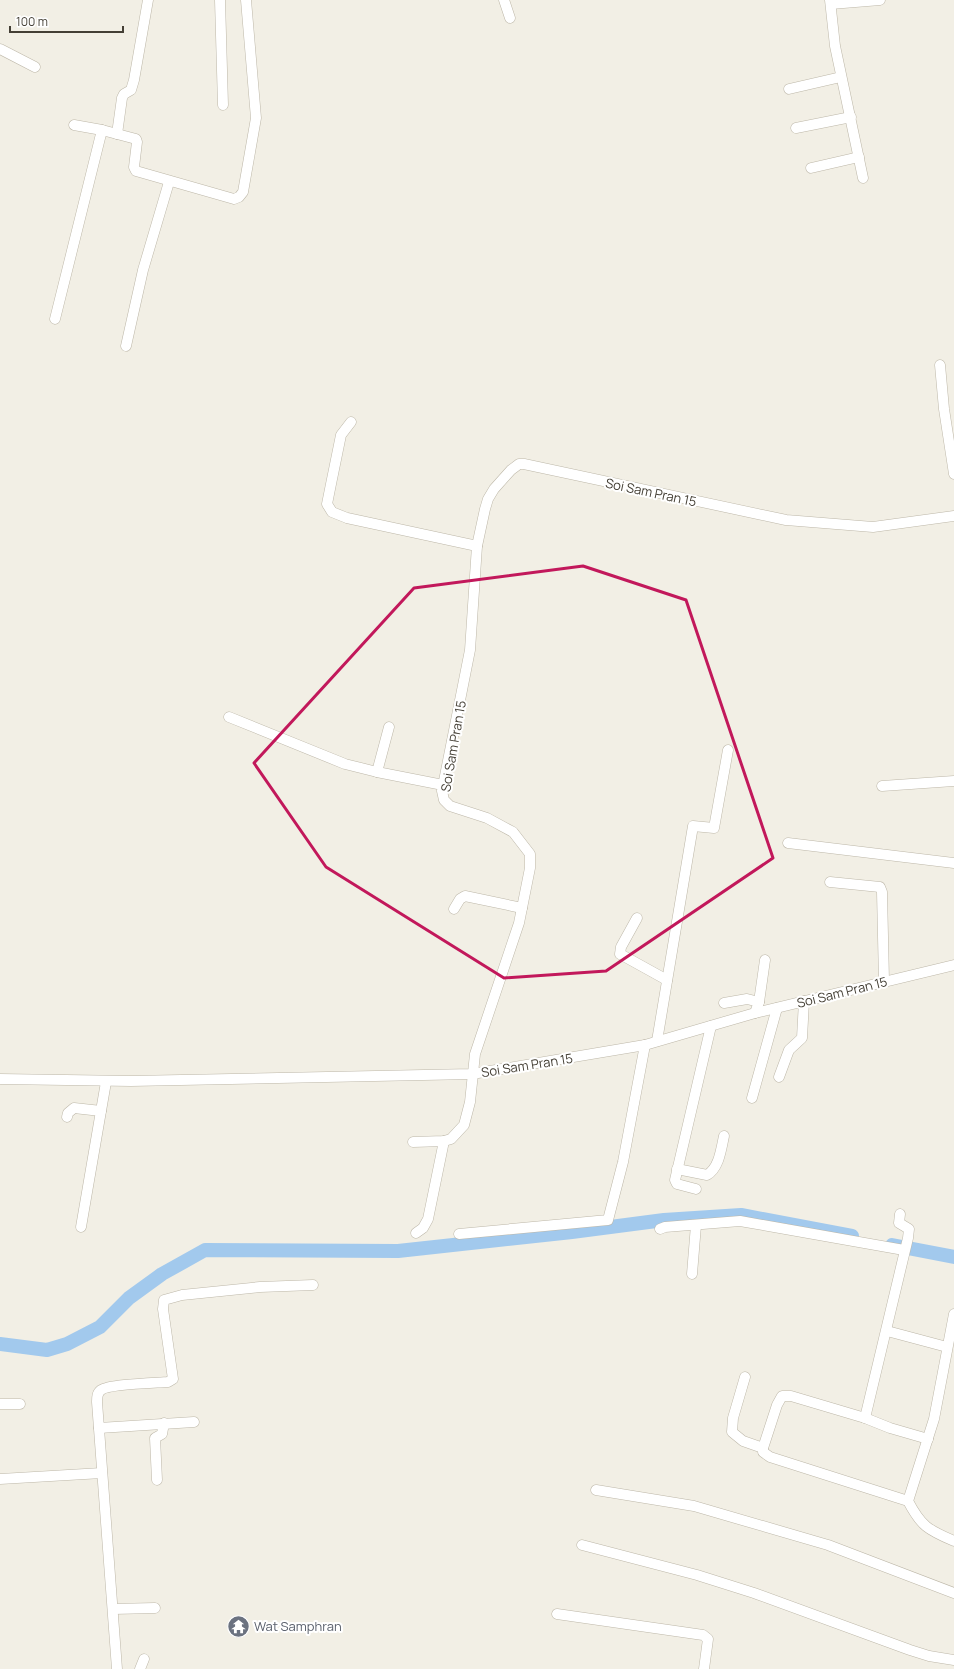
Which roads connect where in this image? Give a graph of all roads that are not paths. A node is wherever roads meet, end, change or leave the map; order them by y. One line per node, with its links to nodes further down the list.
1 (148, 0): 17 (street)
2 (220, 0): 12 (street)
3 (246, 0): 21 (street)
4 (504, 0): 7 (street)
5 (880, 0): 6 (street)
6 (830, 2): 10 (street)
7 (510, 18)
8 (0, 49): 9 (street)
9 (35, 68)
10 (841, 77): 11 (street); 13 (street)
11 (789, 89)
12 (223, 105)
13 (851, 117): 15 (street); 18 (street)
14 (74, 125): 16 (street)
15 (796, 128)
16 (102, 130): 17 (street); 22 (street)
17 (117, 134): 21 (street)
18 (859, 157): 19 (street); 20 (street)
19 (811, 168)
20 (864, 178)
21 (169, 182): 23 (street)
22 (55, 319)
23 (126, 346)
24 (940, 366): 26 (street)
25 (351, 422): 28 (street)
26 (954, 474)
27 (954, 516): 28 (street, Soi Sam Pran 15)
28 (477, 546): 34 (street, Soi Sam Pran 15)
29 (229, 717): 32 (street)
30 (389, 726): 32 (street)
31 (728, 750): 44 (street)
32 (377, 772): 34 (street)
33 (954, 781): 35 (street)
34 (443, 785): 39 (street, Soi Sam Pran 15)
35 (882, 786)
36 (788, 843): 37 (street)
37 (954, 863)
38 (830, 882): 45 (street)
39 (522, 908): 40 (street); 54 (street, Soi Sam Pran 15)
40 (454, 909)
41 (637, 918): 44 (street)
42 (766, 960): 47 (street)
43 (954, 965): 45 (street, Soi Sam Pran 15)
44 (667, 980): 52 (street)
45 (884, 981): 46 (street, Soi Sam Pran 15)
46 (804, 1001): 49 (street, Soi Sam Pran 15); 55 (street)
47 (759, 1002): 48 (street); 50 (street)
48 (724, 1003)
49 (777, 1008): 50 (street, Soi Sam Pran 15); 58 (street)
50 (755, 1013): 51 (street, Soi Sam Pran 15)
51 (711, 1026): 52 (street, Soi Sam Pran 15); 64 (street)
52 (657, 1041): 53 (street, Soi Sam Pran 15)
53 (645, 1045): 54 (street, Soi Sam Pran 15); 71 (street)
54 (472, 1074): 57 (street); 62 (street)
55 (778, 1078)
56 (0, 1079): 57 (street)
57 (106, 1082): 59 (street)
58 (752, 1098)
59 (101, 1111): 60 (street); 68 (street)
60 (67, 1117)
61 (724, 1136): 64 (street)
62 (444, 1141): 63 (street); 70 (street)
63 (412, 1142)
64 (678, 1169): 65 (street)
65 (696, 1189)
66 (900, 1214): 72 (street)
67 (696, 1225): 69 (street); 72 (street); 73 (street)
68 (81, 1227)
69 (660, 1230)
70 (416, 1233)
71 (459, 1234)
72 (905, 1249): 76 (street)
73 (692, 1274)
74 (313, 1285): 84 (street)
75 (954, 1314): 77 (street)
76 (887, 1331): 77 (street); 81 (street)
77 (947, 1347): 85 (street)
78 (745, 1378): 86 (street)
79 (0, 1404): 80 (street)
80 (20, 1404)
81 (865, 1418): 85 (street); 86 (street)
82 (194, 1422): 83 (street)
83 (164, 1423): 84 (street); 89 (street)
84 (99, 1428): 87 (street)
85 (928, 1439): 91 (street)
86 (763, 1448): 91 (street)
87 (102, 1473): 88 (street); 96 (street)
88 (0, 1479)
89 (157, 1480)
90 (596, 1490): 94 (street)
91 (908, 1501): 92 (street)
92 (953, 1539)
93 (582, 1545): 98 (street)
94 (954, 1593)
95 (155, 1608): 96 (street)
96 (113, 1609): 99 (street)
97 (557, 1614): 100 (street)
98 (954, 1660)
99 (117, 1669)
100 (704, 1669)

